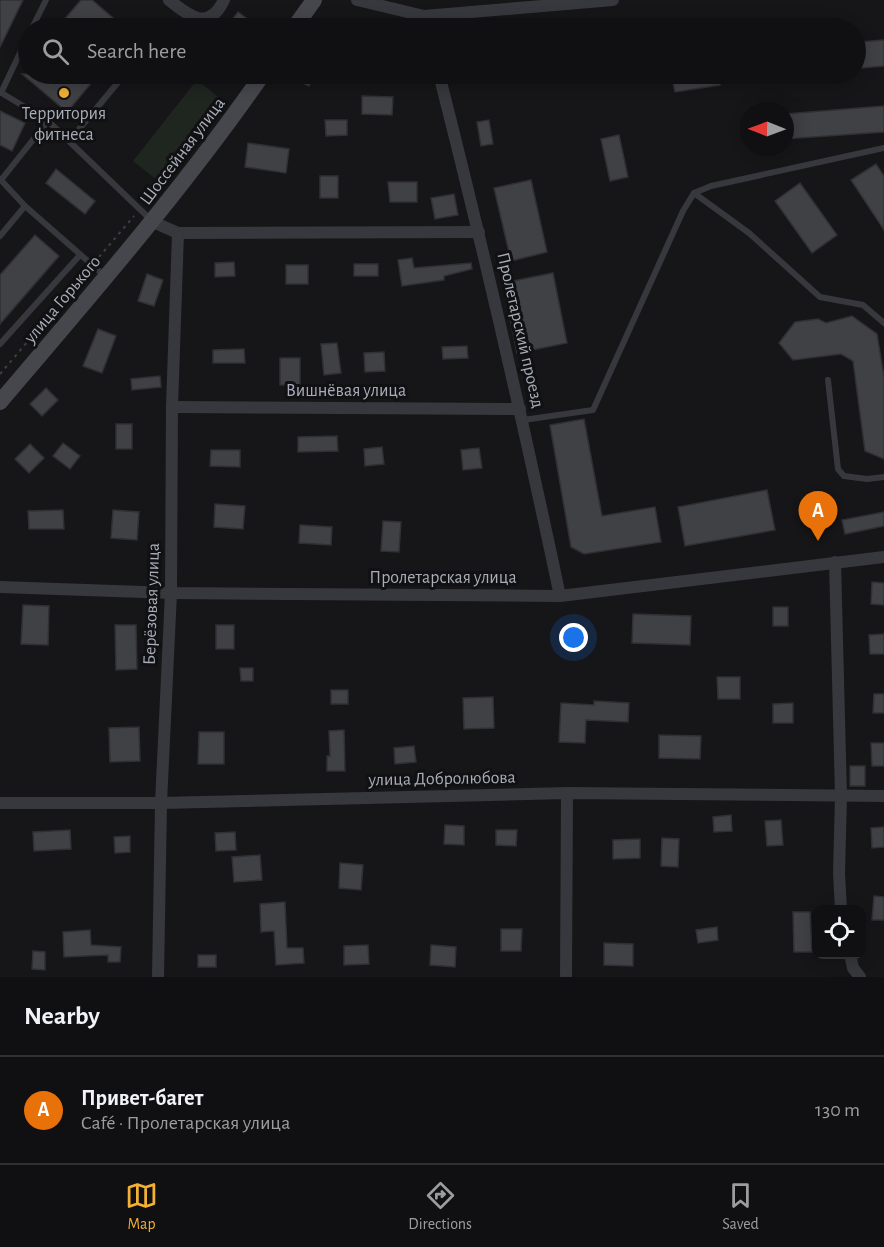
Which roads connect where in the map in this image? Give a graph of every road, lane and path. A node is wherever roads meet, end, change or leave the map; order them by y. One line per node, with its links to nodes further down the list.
1 (46, 0): 8 (lane)
2 (169, 0): 3 (street)
3 (224, 0)
4 (314, 0): 9 (main road)
5 (357, 0): 7 (street)
6 (613, 0): 7 (street)
7 (424, 16)
8 (37, 18)
9 (301, 18)
10 (18, 56): 14 (lane)
11 (117, 84): 16 (lane)
12 (256, 84): 22 (main road, Шоссейная улица)
13 (442, 84): 23 (street, Пролетарский проезд)
14 (0, 93): 15 (lane)
15 (48, 121): 16 (lane); 18 (lane)
16 (70, 140): 21 (lane)
17 (884, 148): 19 (lane)
18 (0, 180): 20 (lane)
19 (694, 193): 29 (lane); 35 (lane)
20 (25, 206): 25 (lane); 26 (lane)
21 (140, 208): 22 (lane); 27 (path)
22 (153, 222): 24 (street); 28 (main road, улица Горького)
23 (479, 232): 24 (street); 35 (street, Пролетарский проезд)
24 (178, 233): 34 (street, Берёзовая улица)
25 (0, 236)
26 (80, 255): 27 (lane); 30 (lane)
27 (92, 265): 28 (lane); 31 (path)
28 (106, 278): 33 (main road, улица Горького)
29 (884, 323)
30 (0, 344)
31 (0, 374)
32 (828, 380): 36 (lane)
33 (0, 402)
34 (172, 407): 35 (street, Вишнёвая улица); 40 (street, Берёзовая улица)
35 (522, 415): 41 (street, Пролетарский проезд)
36 (884, 477)
37 (884, 557): 38 (street, Пролетарская улица)
38 (835, 562): 41 (street, Пролетарская улица); 43 (street)
39 (0, 587): 40 (street, Пролетарская улица)
40 (171, 593): 41 (street, Пролетарская улица); 46 (street, Берёзовая улица)
41 (560, 596)
42 (567, 793): 43 (street, улица Добролюбова); 46 (street, улица Добролюбова); 50 (street)
43 (841, 796): 44 (street, улица Добролюбова); 47 (street)
44 (884, 796)
45 (0, 803): 46 (street, улица Добролюбова)
46 (161, 803): 49 (street, Берёзовая улица)
47 (841, 905)
48 (851, 959): 51 (street)
49 (158, 977)
50 (566, 977)
51 (860, 977)

